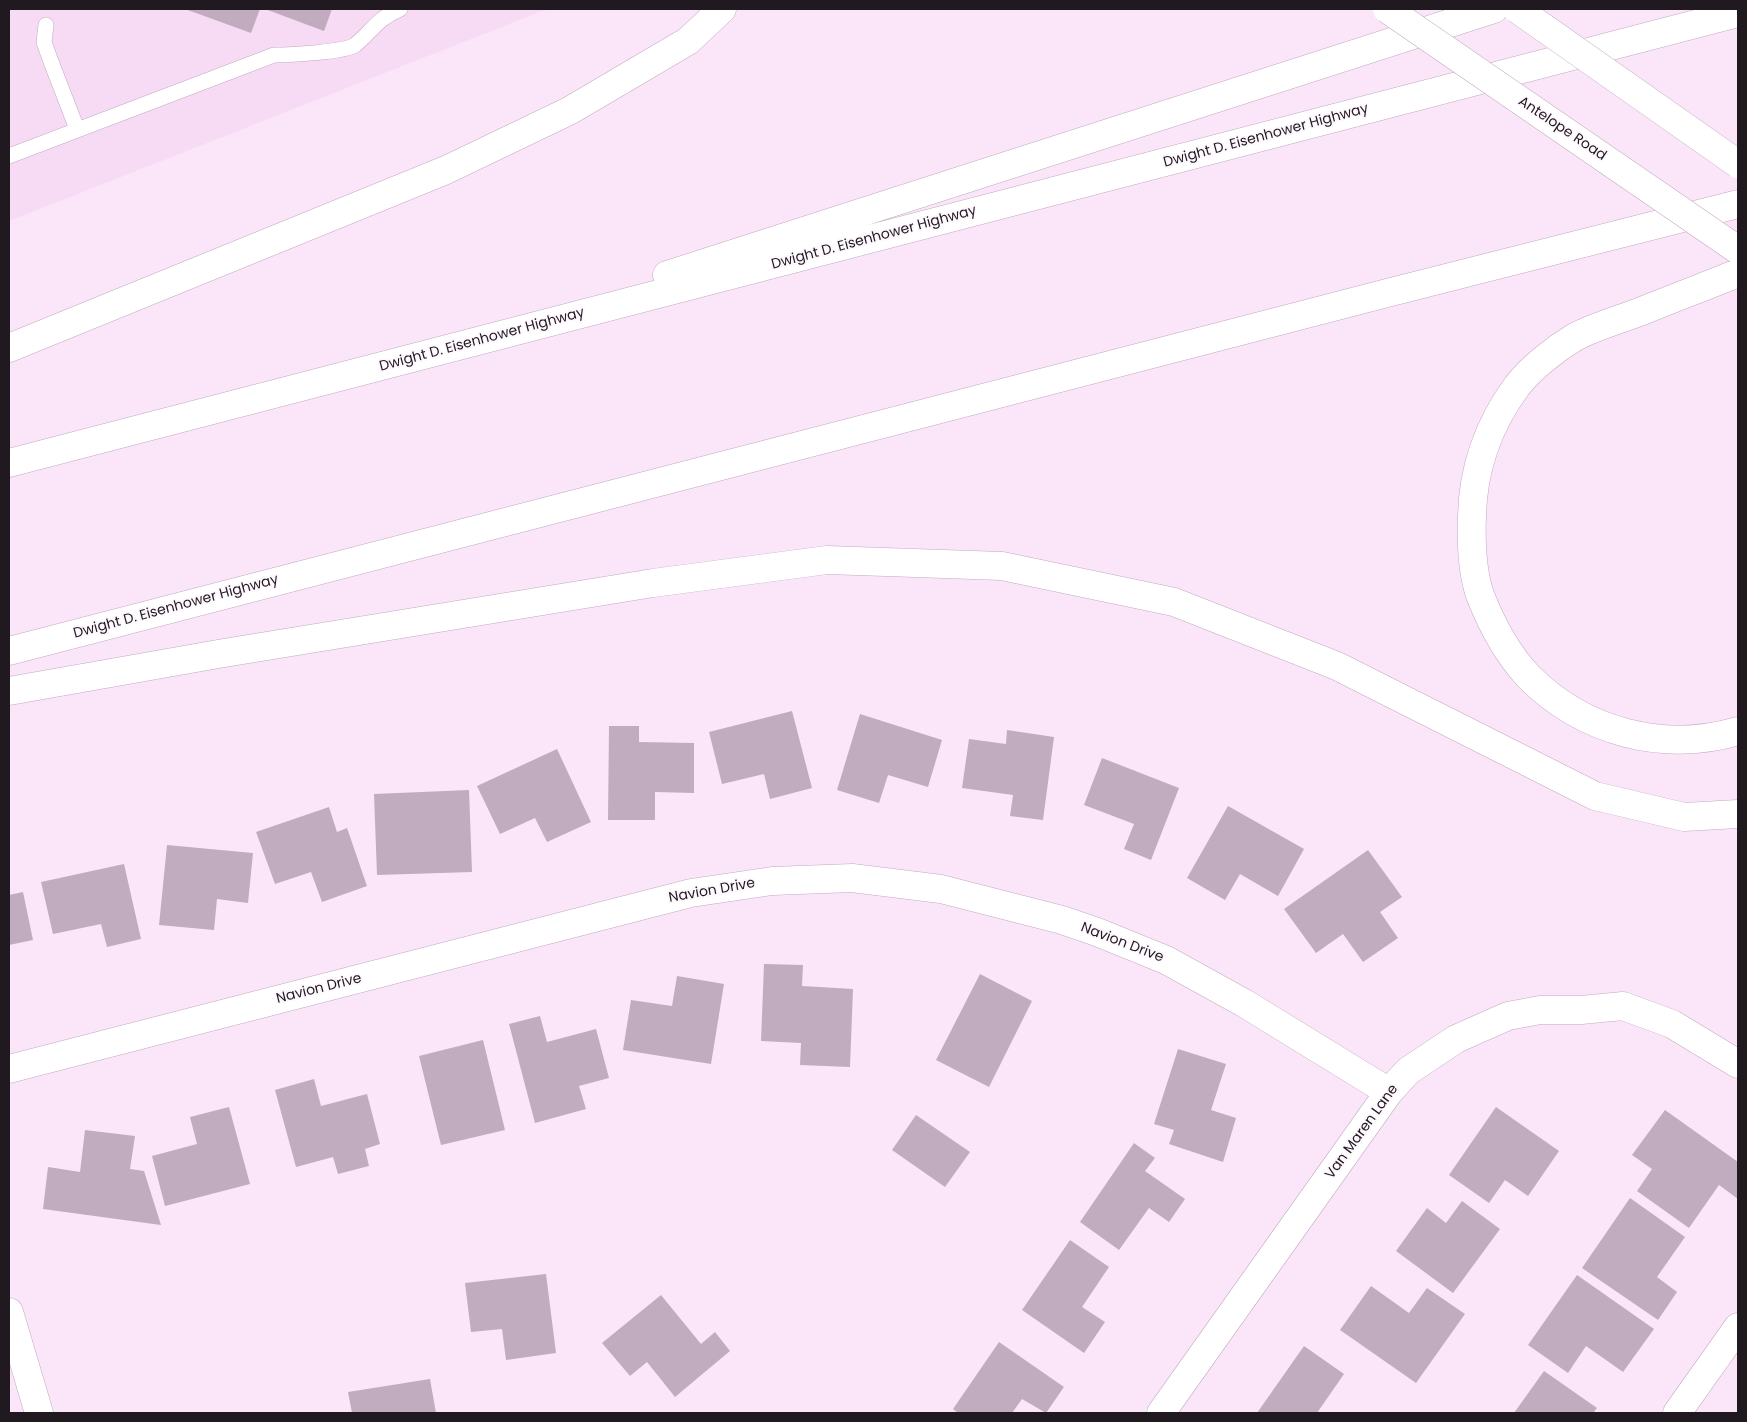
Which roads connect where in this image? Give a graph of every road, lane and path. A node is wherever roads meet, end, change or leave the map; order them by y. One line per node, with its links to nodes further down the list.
1 (400, 9): 8 (lane)
2 (722, 9): 14 (main road)
3 (1386, 9): 12 (main road, Antelope Road, bridge)
4 (1494, 9): 15 (main road)
5 (1517, 9): 10 (main road, bridge)
6 (1738, 13): 15 (main road, Dwight D. Eisenhower Highway)
7 (46, 25): 8 (lane)
8 (77, 129): 9 (lane)
9 (9, 156)
10 (1738, 164)
11 (1738, 204): 17 (main road, Dwight D. Eisenhower Highway)
12 (1738, 250)
13 (1738, 273): 19 (main road)
14 (9, 348)
15 (382, 366): 16 (main road, Dwight D. Eisenhower Highway)
16 (9, 464)
17 (9, 651)
18 (9, 691): 20 (main road)
19 (1738, 732)
20 (1738, 814)
21 (1738, 1064): 23 (main road, Van Maren Lane)
22 (9, 1069): 23 (main road, Navion Drive)
23 (1389, 1092): 27 (main road, Van Maren Lane)
24 (9, 1312): 26 (main road)
25 (1738, 1328): 28 (main road)
26 (39, 1413)
27 (1160, 1413)
28 (1677, 1413)

